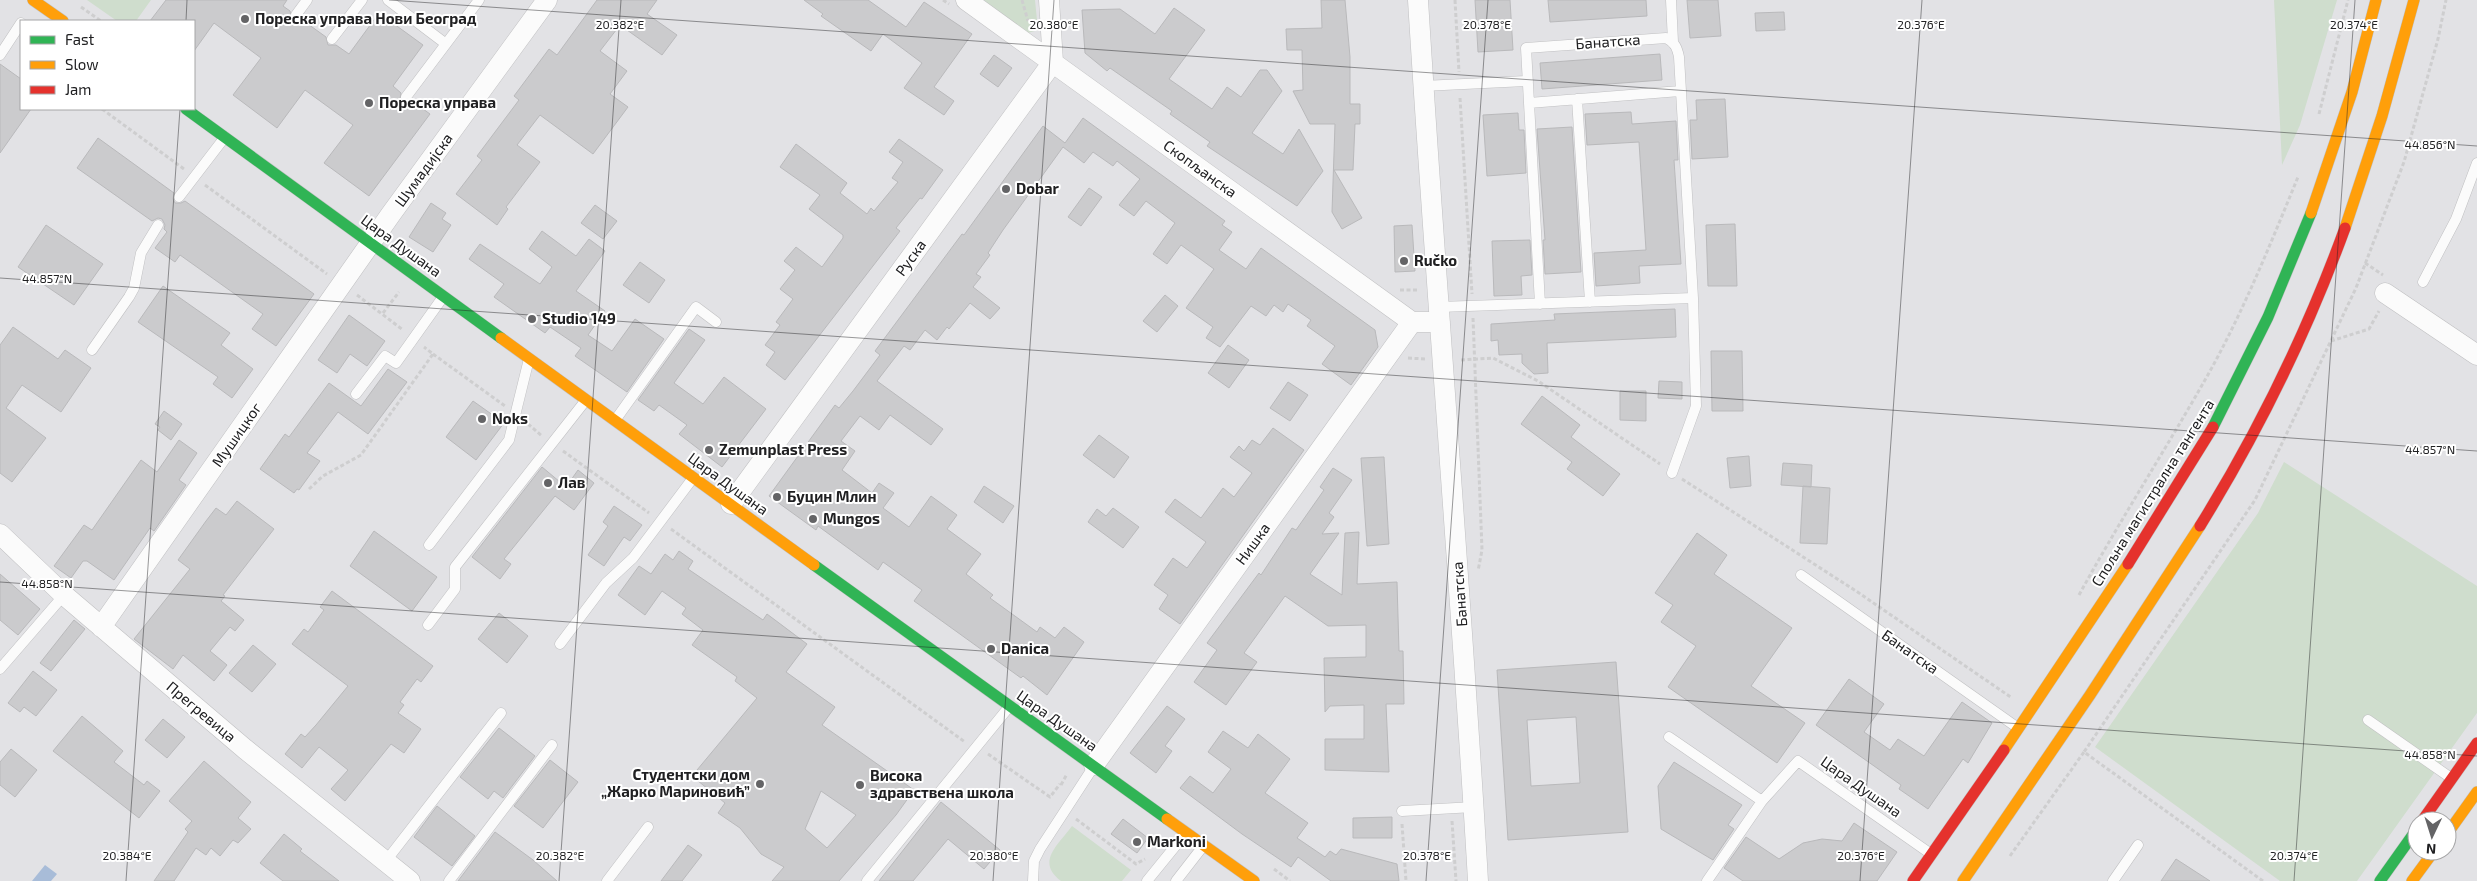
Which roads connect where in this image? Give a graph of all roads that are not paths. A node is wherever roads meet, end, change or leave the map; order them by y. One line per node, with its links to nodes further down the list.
1 (307, 0): 13 (lane)
2 (362, 0): 16 (lane)
3 (388, 0): 18 (lane)
4 (479, 0): 18 (lane)
5 (547, 0): 32 (street, Шумадијска)
6 (966, 0): 20 (street, Скопљанска)
7 (1050, 0): 20 (street)
8 (1418, 0): 22 (street, Банатска)
9 (1671, 0): 17 (lane)
10 (2376, 0): 62 (main road, Спољна магистрална тангента)
11 (2414, 0): 67 (main road)
12 (29, 12): 14 (main road)
13 (296, 15)
14 (59, 20)
15 (20, 25): 19 (lane)
16 (332, 39)
17 (1673, 42): 21 (lane, Банатска); 23 (lane)
18 (446, 44): 24 (lane)
19 (0, 55)
20 (1053, 62): 41 (street, Скопљанска); 50 (street, Руска)
21 (1528, 81): 22 (lane); 26 (lane, Банатска)
22 (1423, 86): 39 (street, Банатска)
23 (1680, 91): 25 (lane); 36 (lane)
24 (406, 97)
25 (1577, 100): 26 (lane); 37 (lane)
26 (1529, 103): 38 (lane, Банатска)
27 (187, 110): 28 (main road, Цара Душана)
28 (226, 137): 30 (lane); 32 (main road, Цара Душана)
29 (2477, 163): 33 (lane)
30 (179, 197)
31 (158, 225): 42 (lane)
32 (372, 242): 35 (main road, Цара Душана); 56 (street, Мушицког)
33 (2423, 282)
34 (2387, 294): 43 (street)
35 (444, 296): 44 (main road, Цара Душана); 45 (lane)
36 (1693, 298): 37 (lane); 48 (lane)
37 (1590, 302): 38 (lane)
38 (1540, 304): 39 (lane)
39 (1439, 314): 41 (street); 71 (street, Банатска)
40 (716, 322): 47 (lane)
41 (1412, 322): 68 (street, Нишка)
42 (92, 350)
43 (2477, 355)
44 (530, 358): 46 (main road, Цара Душана); 52 (lane)
45 (356, 394)
46 (587, 399): 47 (main road, Цара Душана); 55 (lane)
47 (615, 419): 49 (main road, Цара Душана)
48 (1672, 472)
49 (694, 477): 50 (main road, Цара Душана); 57 (lane)
50 (731, 504): 59 (main road, Цара Душана)
51 (1, 538): 54 (street, Прегревица)
52 (429, 545)
53 (1801, 575): 62 (lane, Банатска)
54 (64, 595): 56 (street, Прегревица); 58 (lane)
55 (428, 625)
56 (101, 627): 81 (street, Прегревица)
57 (560, 644)
58 (0, 669)
59 (1009, 706): 68 (main road, Цара Душана); 86 (lane)
60 (500, 713): 81 (lane)
61 (2368, 720): 69 (lane)
62 (2022, 731): 80 (main road, Спољна магистрална тангента)
63 (1669, 738): 70 (lane)
64 (2039, 743): 67 (main road)
65 (2477, 743): 69 (main road)
66 (552, 745): 84 (lane)
67 (2053, 752): 94 (main road)
68 (1094, 765): 76 (main road, Цара Душана); 87 (lane)
69 (2468, 789): 73 (main road); 74 (main road)
70 (1762, 801): 80 (lane, Цара Душана); 92 (lane, Цара Душана)
71 (1474, 807): 72 (lane); 91 (street, Банатска)
72 (1402, 811)
73 (2436, 811)
74 (2457, 813)
75 (648, 827): 85 (lane)
76 (1186, 832): 78 (main road, Цара Душана); 88 (lane)
77 (2407, 843): 96 (main road)
78 (1204, 844): 89 (lane); 90 (main road, Цара Душана)
79 (2138, 845): 95 (lane)
80 (1932, 855): 93 (main road, Спољна магистрална тангента)
81 (386, 860): 83 (street, Прегревица)
82 (2427, 861): 97 (main road)
83 (410, 881)
84 (449, 881)
85 (607, 881)
86 (867, 881)
87 (1033, 881)
88 (1147, 881)
89 (1176, 881)
90 (1254, 881)
91 (1478, 881)
92 (1707, 881)
93 (1914, 881)
94 (1963, 881)
95 (2113, 881)
96 (2380, 881)
97 (2412, 881)

